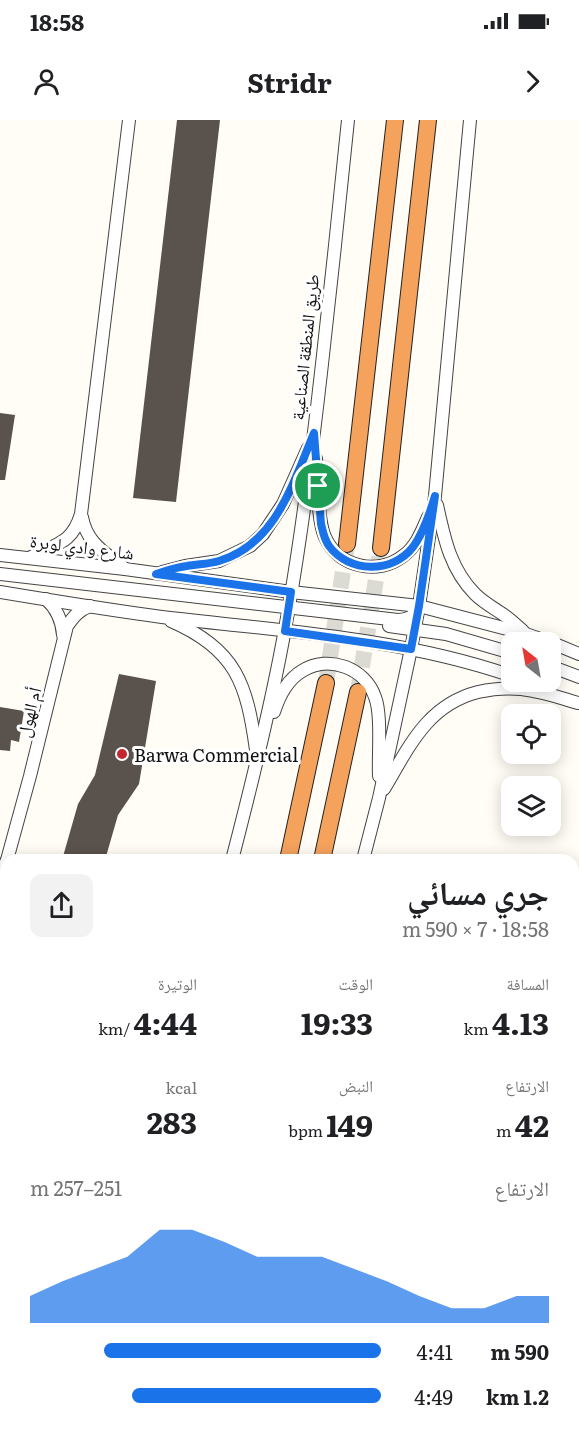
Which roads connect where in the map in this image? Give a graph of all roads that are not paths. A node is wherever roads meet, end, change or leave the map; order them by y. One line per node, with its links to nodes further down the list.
1 (129, 120): 8 (street)
2 (348, 120): 6 (street, طريق المنطقة الصناعية)
3 (395, 120): 9 (highway)
4 (428, 120): 10 (highway)
5 (470, 120): 7 (street)
6 (314, 433): 7 (street); 15 (street); 17 (street, طريق المنطقة الصناعية)
7 (435, 496): 20 (street); 26 (street)
8 (81, 514): 12 (street); 13 (street)
9 (347, 544)
10 (381, 548)
11 (0, 555): 12 (street, شارع وادي لوبرة)
12 (30, 558): 13 (street, شارع وادي لوبرة)
13 (125, 569): 15 (street, شارع وادي لوبرة)
14 (0, 574): 21 (street)
15 (156, 574): 17 (street, شارع وادي لوبرة)
16 (0, 591): 18 (street)
17 (291, 592): 20 (street, شارع وادي لوبرة); 21 (street, طريق المنطقة الصناعية)
18 (46, 599): 19 (street); 27 (street, أم الهول)
19 (90, 606): 22 (street); 27 (street, أم الهول)
20 (419, 606): 21 (street); 23 (street); 25 (street, شارع وادي لوبرة)
21 (289, 608): 24 (street, طريق المنطقة الصناعية)
22 (160, 617): 24 (street); 39 (street)
23 (415, 629): 24 (street); 29 (street); 30 (street)
24 (285, 631): 29 (street); 39 (street, طريق المنطقة الصناعية)
25 (518, 632)
26 (524, 632)
27 (63, 643): 41 (street, أم الهول)
28 (561, 647): 31 (street, شارع وادي لوبرة)
29 (411, 649): 33 (street); 40 (street)
30 (501, 650)
31 (579, 654)
32 (561, 671): 34 (street)
33 (501, 672)
34 (579, 678)
35 (326, 683): 43 (highway)
36 (358, 692): 44 (highway)
37 (554, 692): 38 (street)
38 (578, 703): 40 (street)
39 (257, 760): 40 (street); 42 (street, طريق المنطقة الصناعية)
40 (379, 798): 45 (street)
41 (8, 854)
42 (234, 854)
43 (289, 854)
44 (323, 854)
45 (365, 854)

